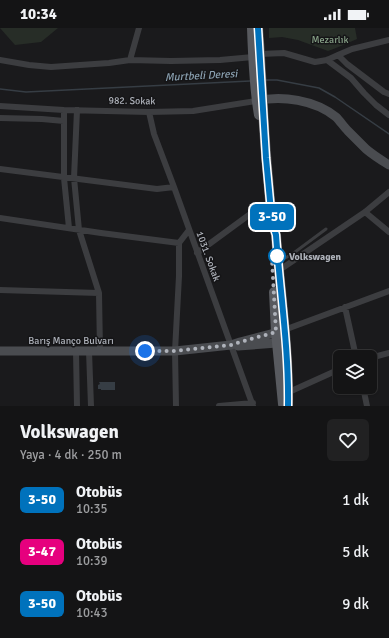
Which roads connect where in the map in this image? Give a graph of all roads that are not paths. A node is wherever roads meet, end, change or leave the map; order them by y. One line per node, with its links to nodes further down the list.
1 (139, 28): 8 (street)
2 (252, 28): 6 (main road)
3 (258, 28): 6 (main road)
4 (389, 40): 5 (street)
5 (338, 55): 9 (street); 10 (street)
6 (257, 58): 8 (street); 9 (street); 11 (main road)
7 (0, 60): 8 (street)
8 (130, 60)
9 (326, 60): 16 (street)
10 (389, 94)
11 (259, 98): 15 (street, 982. Sokak); 19 (main road); 25 (main road)
12 (0, 106): 13 (street, 982. Sokak)
13 (64, 110): 14 (street, 982. Sokak); 18 (street)
14 (77, 110): 15 (street, 982. Sokak); 22 (street)
15 (149, 112): 23 (street, 1031. Sokak)
16 (389, 115)
17 (0, 118): 18 (street)
18 (64, 121): 21 (street)
19 (389, 165)
20 (0, 169): 21 (street)
21 (64, 178): 22 (street); 29 (street)
22 (74, 178): 23 (street); 30 (street)
23 (174, 187): 31 (street, 1031. Sokak)
24 (389, 192): 26 (street)
25 (271, 204): 28 (main road); 35 (street)
26 (365, 212): 33 (street); 36 (street)
27 (0, 218): 29 (street)
28 (272, 222): 36 (main road); 41 (main road)
29 (69, 228): 30 (street)
30 (79, 230): 34 (street); 39 (street)
31 (189, 230): 34 (street); 35 (street, 1031. Sokak)
32 (326, 230): 36 (lane)
33 (389, 232)
34 (179, 243): 48 (street)
35 (197, 253): 42 (street, 1031. Sokak)
36 (278, 267): 41 (main road)
37 (0, 290): 39 (street)
38 (389, 291): 40 (street)
39 (98, 293): 47 (street)
40 (345, 307): 41 (street); 43 (street)
41 (281, 336): 42 (main road, Barış Manço Bulvarı); 52 (main road); 59 (main road)
42 (231, 345): 48 (main road, Barış Manço Bulvarı); 54 (street, 1031. Sokak)
43 (354, 350)
44 (0, 351): 45 (main road, Barış Manço Bulvarı)
45 (76, 351): 46 (main road, Barış Manço Bulvarı); 55 (street)
46 (89, 351): 47 (main road, Barış Manço Bulvarı); 56 (street)
47 (100, 351): 48 (main road, Barış Manço Bulvarı)
48 (175, 351): 57 (street)
49 (389, 353): 50 (street)
50 (377, 356)
51 (333, 372): 52 (street)
52 (288, 392): 60 (main road)
53 (364, 394): 61 (street)
54 (253, 405): 58 (street)
55 (77, 406)
56 (91, 406)
57 (176, 406)
58 (219, 406)
59 (284, 406)
60 (288, 406)
61 (367, 406)

